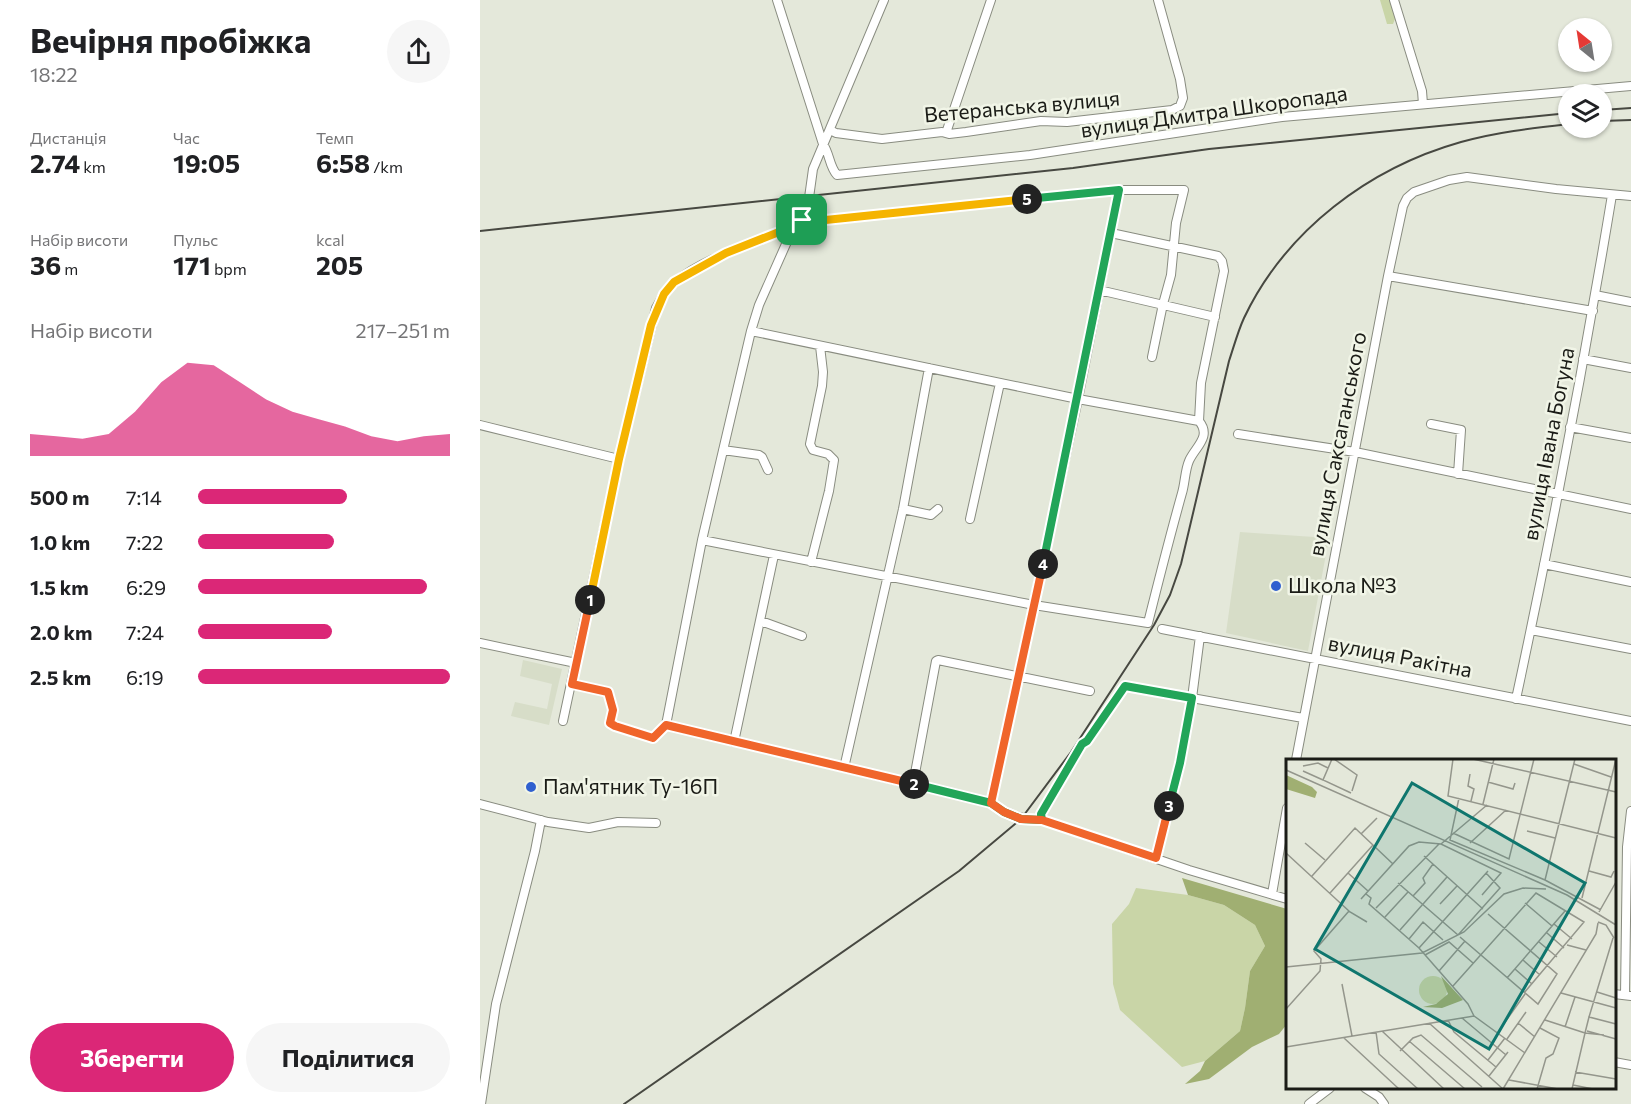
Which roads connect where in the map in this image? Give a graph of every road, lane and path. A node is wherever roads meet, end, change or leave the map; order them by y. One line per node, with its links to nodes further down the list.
1 (777, 0): 10 (street)
2 (884, 0): 8 (street)
3 (991, 0): 9 (street)
4 (1158, 0): 9 (street, Ветеранська вулиця)
5 (1394, 0): 7 (street)
6 (1631, 86): 7 (street, вулиця Дмитра Шкоропада)
7 (1423, 104): 10 (street, вулиця Дмитра Шкоропада)
8 (830, 130): 9 (street, Ветеранська вулиця); 10 (street)
9 (946, 133)
10 (823, 144): 14 (street)
11 (1119, 190): 14 (street); 16 (street); 17 (street)
12 (1612, 195): 13 (street); 18 (street, вулиця Саксаганського); 20 (street, вулиця Івана Богуна)
13 (1631, 196)
14 (802, 220): 15 (street)
15 (794, 226): 25 (street); 41 (street)
16 (1111, 233): 17 (street); 19 (street)
17 (1175, 248): 22 (street); 24 (street)
18 (1389, 276): 23 (street); 40 (street, вулиця Саксаганського)
19 (1099, 290): 22 (street); 32 (street)
20 (1595, 295): 21 (street); 23 (street, вулиця Івана Богуна)
21 (1631, 302)
22 (1162, 304): 24 (street); 27 (street)
23 (1593, 311): 28 (street, вулиця Івана Богуна)
24 (1215, 317): 33 (street)
25 (751, 331): 26 (street); 39 (street)
26 (820, 346): 29 (street); 51 (street)
27 (1152, 357)
28 (1583, 359): 30 (street); 36 (street, вулиця Івана Богуна)
29 (929, 368): 31 (street); 46 (street)
30 (1631, 368)
31 (1000, 383): 32 (street); 48 (street)
32 (1078, 399): 33 (street); 55 (street)
33 (1199, 421): 55 (street)
34 (1431, 424): 43 (street)
35 (480, 425): 41 (street)
36 (1570, 427): 38 (street); 44 (street, вулиця Івана Богуна)
37 (1238, 434): 40 (street)
38 (1631, 438)
39 (723, 450): 42 (street); 49 (street)
40 (1355, 452): 43 (street); 63 (street, вулиця Саксаганського)
41 (619, 459): 64 (street)
42 (768, 470)
43 (1458, 474): 44 (street)
44 (1557, 494): 45 (street); 52 (street, вулиця Івана Богуна)
45 (1631, 508)
46 (903, 509): 47 (street); 53 (street)
47 (935, 514)
48 (970, 519)
49 (702, 540): 50 (street); 73 (street)
50 (774, 555): 51 (street); 56 (street)
51 (811, 562): 53 (street)
52 (1544, 564): 54 (street); 58 (street, вулиця Івана Богуна)
53 (887, 577): 55 (street); 76 (street)
54 (1631, 582)
55 (1034, 605): 65 (street)
56 (761, 621): 59 (street); 74 (street)
57 (1162, 628): 60 (street, вулиця Ракітна)
58 (1531, 630): 62 (street); 69 (street, вулиця Івана Богуна)
59 (802, 636)
60 (1200, 636): 63 (street, вулиця Ракітна); 68 (street)
61 (480, 643): 64 (street)
62 (1631, 649)
63 (1314, 658): 69 (street, вулиця Ракітна); 70 (street, вулиця Саксаганського)
64 (576, 663): 66 (street)
65 (1019, 676): 67 (street); 77 (street); 78 (street)
66 (572, 684): 71 (street); 73 (street)
67 (1090, 691)
68 (1192, 698): 70 (street); 83 (street); 85 (street)
69 (1516, 699): 72 (street, вулиця Ракітна)
70 (1303, 718): 75 (street, вулиця Саксаганського)
71 (563, 721)
72 (1631, 721)
73 (666, 725): 74 (street)
74 (734, 742): 76 (street)
75 (1296, 759)
76 (844, 768): 77 (street)
77 (913, 784): 78 (street)
78 (991, 803): 83 (street)
79 (480, 804): 82 (street)
80 (1631, 811): 88 (street)
81 (1286, 814): 86 (street)
82 (541, 820): 84 (street); 93 (street)
83 (1042, 820): 85 (street)
84 (656, 823)
85 (1156, 858): 86 (street)
86 (1272, 894): 87 (street)
87 (1286, 899)
88 (1628, 995)
89 (1616, 1062): 90 (street)
90 (1631, 1065)
91 (1329, 1089): 94 (street)
92 (1367, 1089): 95 (street)
93 (481, 1104)
94 (1310, 1104)
95 (1384, 1104)

